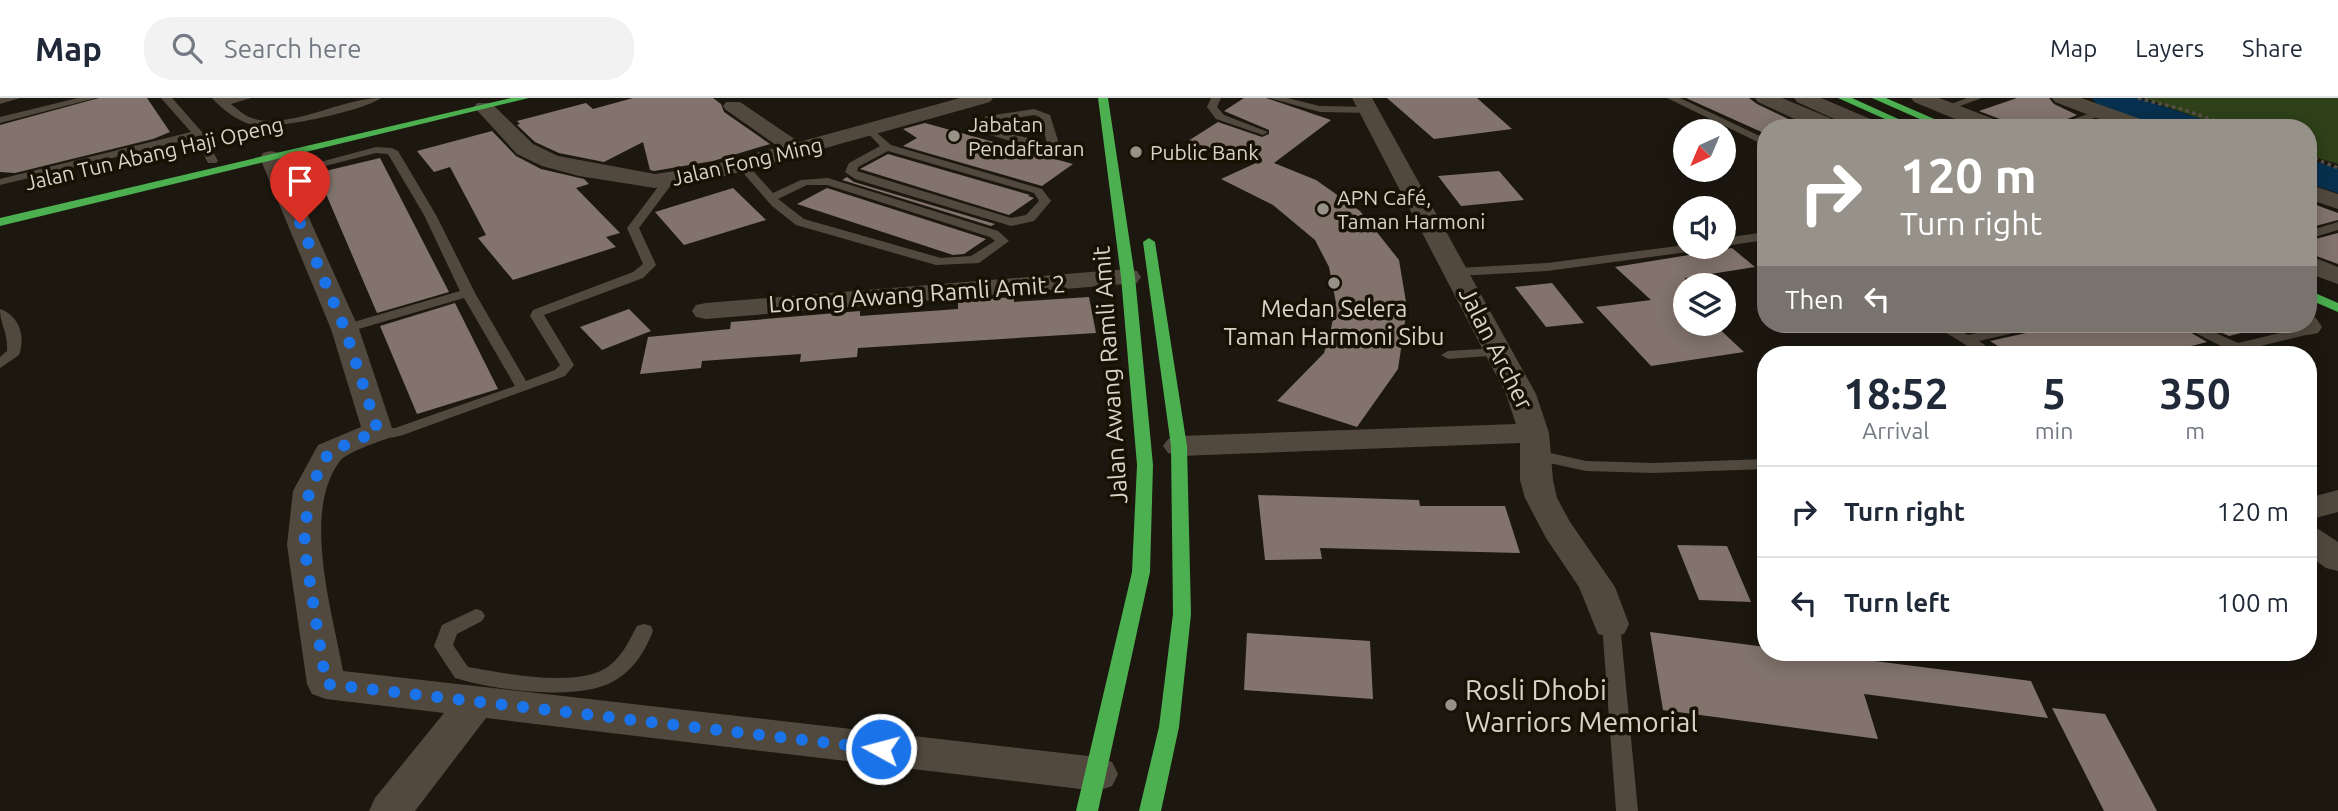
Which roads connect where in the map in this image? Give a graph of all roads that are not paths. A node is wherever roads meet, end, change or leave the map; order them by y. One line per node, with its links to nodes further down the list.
1 (15, 98): 20 (lane)
2 (91, 98): 32 (lane)
3 (166, 98): 35 (lane)
4 (246, 98): 19 (lane)
5 (376, 98): 19 (lane)
6 (524, 98): 21 (main road, Jalan Tun Abang Haji Openg)
7 (1103, 98): 58 (main road, Jalan Awang Ramli Amit)
8 (1216, 98): 34 (lane)
9 (1274, 98): 22 (lane)
10 (1672, 98): 36 (lane)
11 (1765, 98): 27 (street)
12 (1804, 98): 28 (street)
13 (1843, 98): 29 (main road)
14 (1877, 98): 26 (main road)
15 (1921, 98): 26 (street)
16 (1977, 98): 26 (lane)
17 (2062, 98): 24 (street)
18 (973, 99): 25 (lane); 33 (street, Jalan Fong Ming)
19 (221, 101)
20 (0, 102)
21 (483, 103): 39 (main road, Jalan Tun Abang Haji Openg); 41 (main road, Jalan Tun Abang Haji Openg); 42 (street, Jalan Fong Ming)
22 (1365, 104): 56 (street, Jalan Archer)
23 (733, 106): 38 (street)
24 (2102, 112): 30 (lane); 31 (street)
25 (1003, 115): 25 (lane)
26 (1948, 118)
27 (1813, 119)
28 (1852, 119)
29 (1893, 119)
30 (2081, 119)
31 (2120, 119)
32 (0, 120)
33 (870, 130): 37 (lane); 38 (street, Jalan Fong Ming)
34 (1263, 132)
35 (198, 134): 39 (lane); 43 (lane)
36 (1757, 139)
37 (887, 147): 37 (lane)
38 (797, 150): 40 (street, Jalan Fong Ming)
39 (212, 161): 47 (main road, Jalan Tun Abang Haji Openg)
40 (742, 164): 42 (street, Jalan Fong Ming); 45 (lane)
41 (274, 166): 49 (main road, Jalan Tun Abang Haji Openg); 59 (lane); 64 (street)
42 (668, 181): 76 (lane)
43 (0, 182)
44 (2317, 194): 46 (street)
45 (771, 198): 45 (lane)
46 (2338, 202)
47 (0, 210)
48 (1146, 219): 79 (main road, Jalan Awang Ramli Amit)
49 (0, 222)
50 (2338, 226): 51 (lane)
51 (2317, 232)
52 (1757, 237): 53 (lane)
53 (1736, 240)
54 (1673, 250): 56 (lane)
55 (2317, 267): 57 (street)
56 (1458, 272): 73 (street, Jalan Archer)
57 (2338, 276)
58 (1128, 278): 62 (street, Lorong Awang Ramli Amit 2); 87 (main road, Jalan Awang Ramli Amit)
59 (468, 293): 64 (lane); 76 (lane)
60 (2317, 298): 61 (main road)
61 (2338, 308)
62 (706, 311)
63 (0, 313): 75 (lane)
64 (345, 329): 77 (street)
65 (1955, 333): 69 (lane)
66 (1996, 333): 69 (lane)
67 (2204, 333): 71 (lane)
68 (2297, 333): 72 (lane)
69 (1966, 340): 70 (lane)
70 (1976, 346)
71 (2232, 346)
72 (2244, 346)
73 (1497, 352): 74 (lane); 78 (street, Jalan Archer)
74 (1448, 355)
75 (0, 364)
76 (523, 388): 77 (lane)
77 (378, 431): 86 (street)
78 (1535, 444): 79 (street); 80 (lane); 84 (street, Jalan Archer)
79 (1179, 446): 89 (main road, Jalan Awang Ramli Amit)
80 (1757, 464)
81 (2317, 544): 82 (street)
82 (2338, 559)
83 (476, 616): 86 (lane)
84 (1611, 624): 90 (lane, Jalan Archer)
85 (644, 631): 86 (lane)
86 (485, 690): 87 (street); 88 (street)
87 (1092, 792)
88 (390, 811)
89 (1150, 811)
90 (1627, 811)

